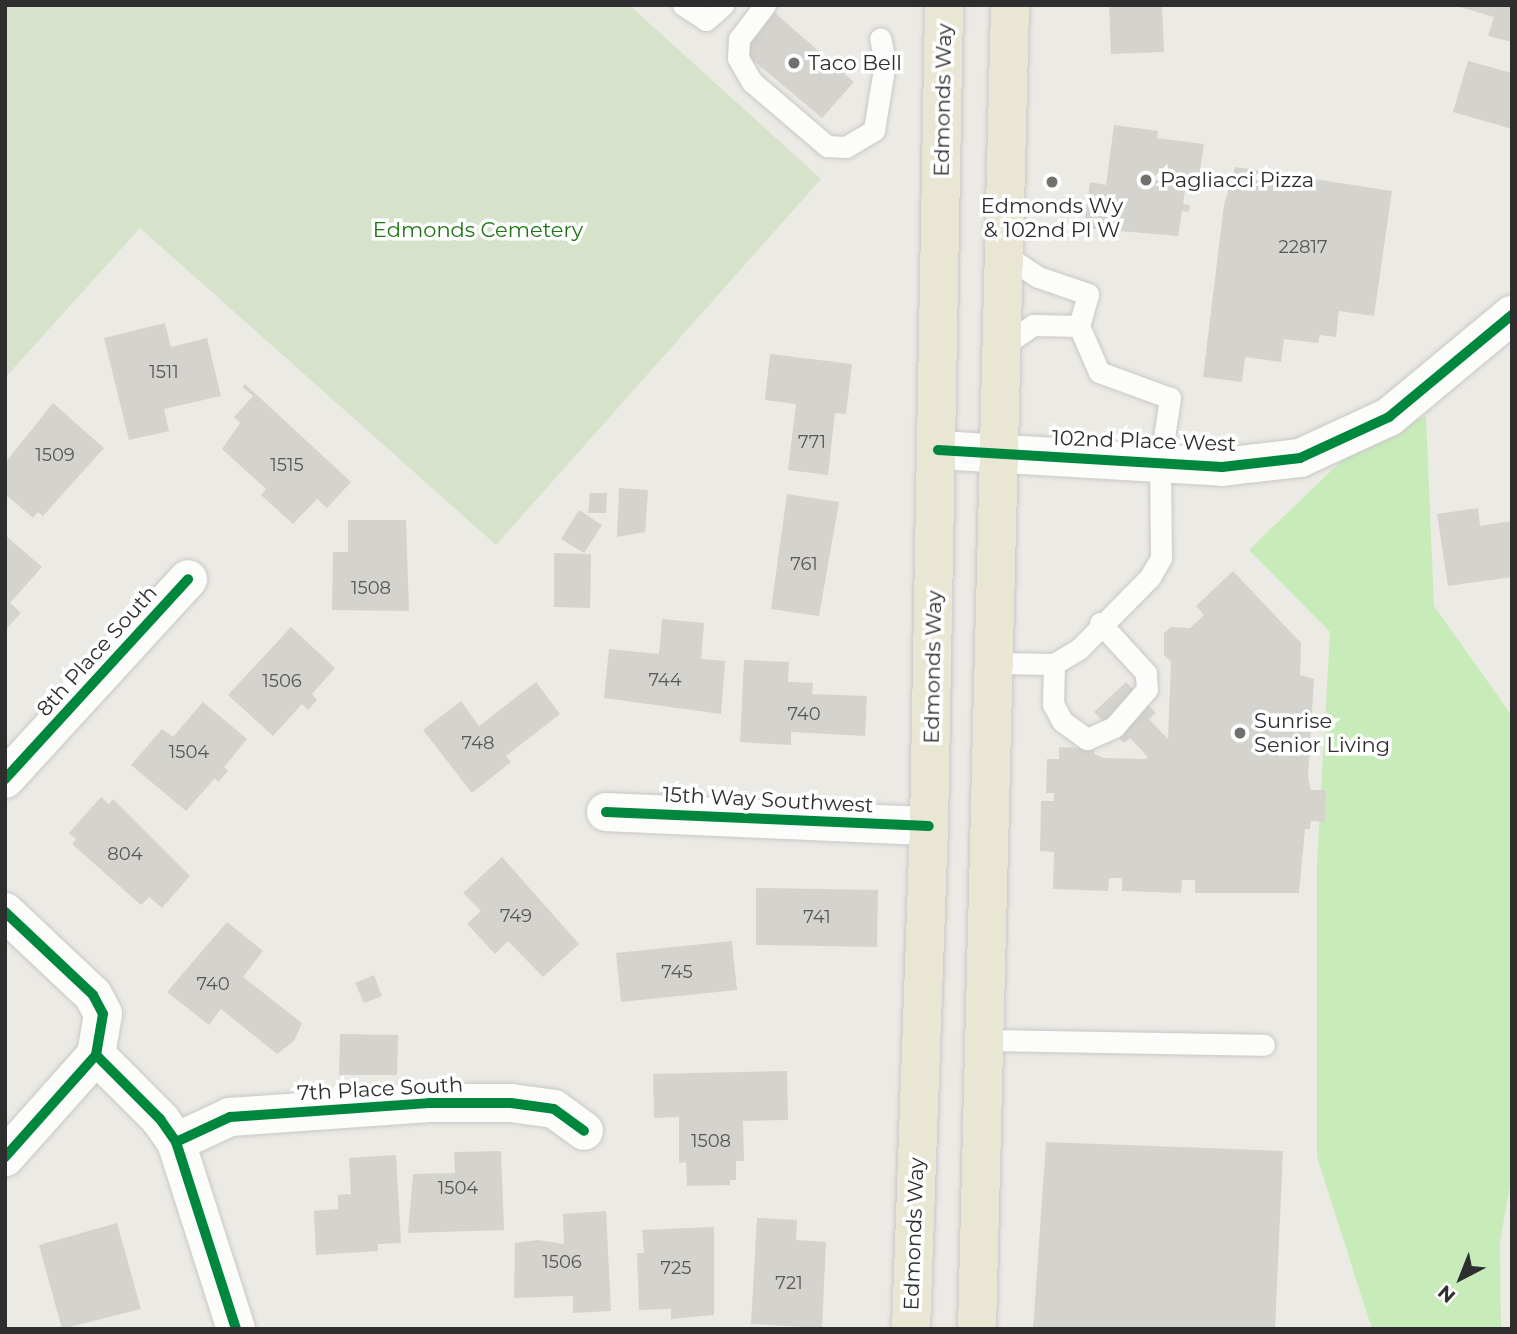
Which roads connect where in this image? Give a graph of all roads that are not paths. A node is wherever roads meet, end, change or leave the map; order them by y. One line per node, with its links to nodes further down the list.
1 (683, 5): 2 (lane)
2 (723, 5)
3 (765, 5): 6 (lane)
4 (944, 5): 11 (main road, Edmonds Way)
5 (1010, 5): 7 (main road)
6 (880, 38)
7 (1005, 255): 9 (lane); 10 (main road)
8 (1512, 315): 13 (street, 102nd Place West)
9 (1079, 326): 10 (lane); 13 (lane)
10 (1003, 346): 12 (main road)
11 (938, 450): 12 (street, 102nd Place West); 20 (main road, Edmonds Way)
12 (1001, 455): 13 (street, 102nd Place West); 16 (main road)
13 (1160, 464): 15 (lane)
14 (188, 579): 18 (street, 8th Place South)
15 (1100, 623): 17 (lane); 17 (lane)
16 (995, 663): 17 (lane); 22 (main road)
17 (1054, 664)
18 (5, 779)
19 (606, 811): 20 (street, 15th Way Southwest)
20 (929, 826): 29 (main road, Edmonds Way)
21 (5, 912): 24 (street)
22 (985, 1040): 23 (lane); 30 (main road)
23 (1264, 1045)
24 (96, 1055): 26 (street); 27 (street)
25 (584, 1130): 26 (street, 7th Place South)
26 (176, 1142): 28 (street)
27 (5, 1157)
28 (236, 1329)
29 (911, 1329)
30 (977, 1329)

